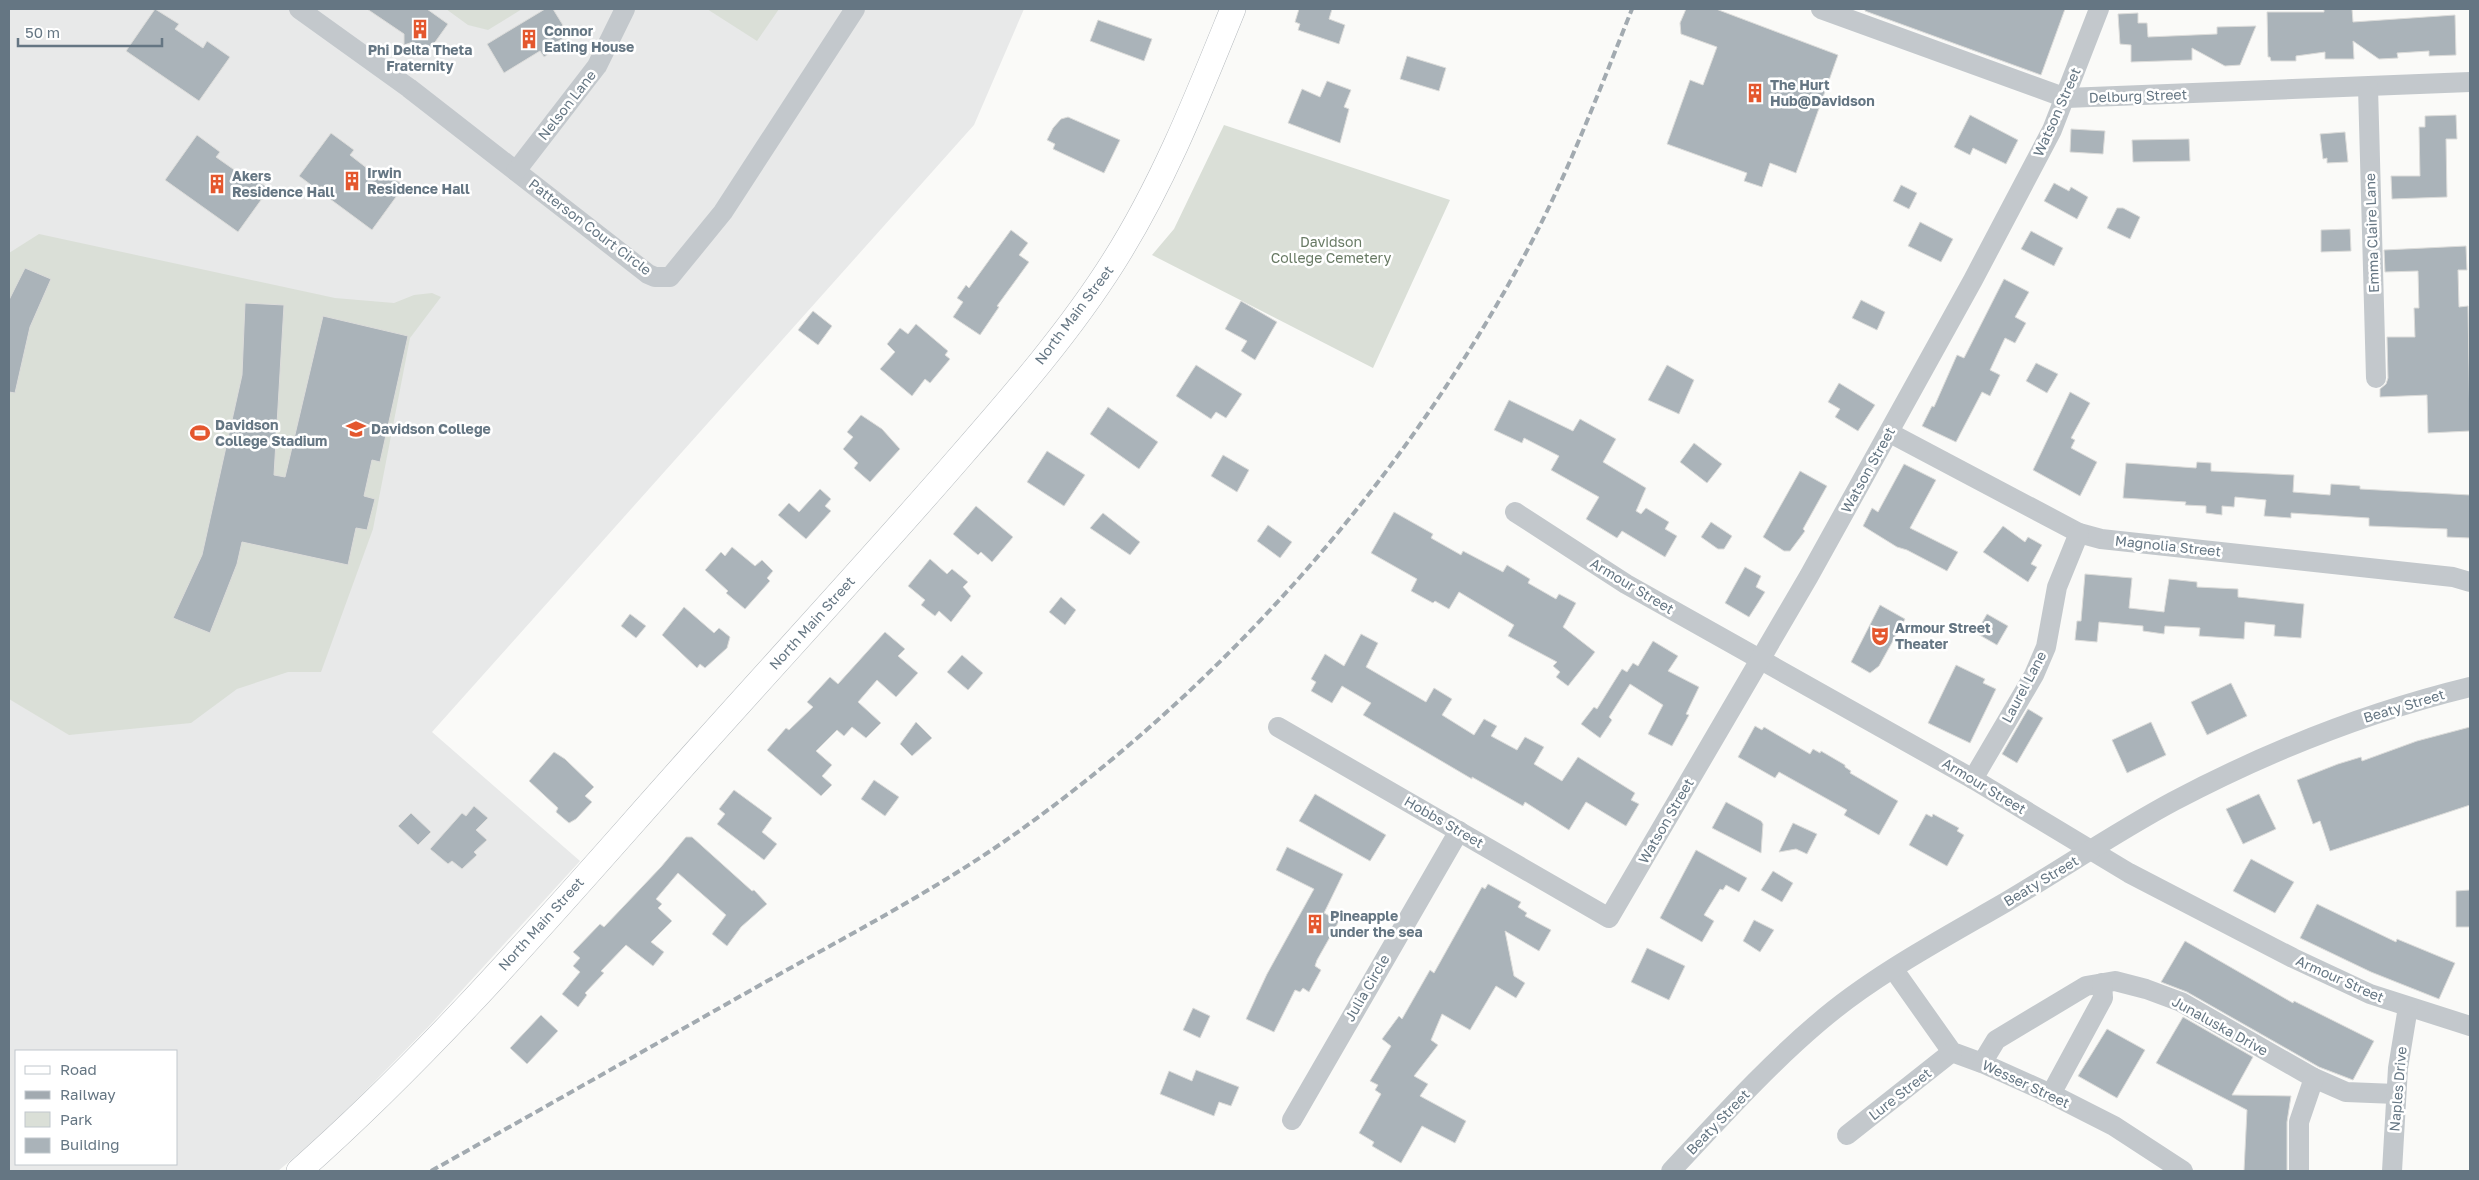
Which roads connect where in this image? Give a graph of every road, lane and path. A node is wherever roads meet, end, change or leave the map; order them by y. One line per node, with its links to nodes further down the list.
1 (299, 9): 10 (street, Patterson Court Circle)
2 (625, 9): 10 (street, Nelson Lane)
3 (855, 9): 10 (street, Patterson Court Circle)
4 (1233, 9): 34 (main road, North Main Street)
5 (1821, 9): 9 (street, Delburg Street)
6 (2099, 9): 9 (street, Watson Street)
7 (2470, 82): 8 (street, Delburg Street)
8 (2368, 87): 9 (street, Delburg Street); 11 (street, Emma Claire Lane)
9 (2066, 98): 12 (street, Watson Street)
10 (516, 171)
11 (2376, 378)
12 (1890, 433): 14 (street, Magnolia Street); 16 (street, Watson Street)
13 (1515, 512): 16 (street, Armour Street)
14 (2079, 533): 15 (street, Magnolia Street); 19 (street, Laurel Lane)
15 (2470, 582)
16 (1761, 659): 19 (street, Armour Street); 22 (street, Watson Street)
17 (2470, 687): 21 (street, Beaty Street)
18 (1278, 727): 20 (street, Hobbs Street)
19 (1974, 779): 21 (street, Armour Street)
20 (1458, 831): 22 (street, Hobbs Street); 32 (street, Julia Circle)
21 (2092, 850): 23 (street, Beaty Street); 25 (street, Armour Street)
22 (1609, 918)
23 (1894, 970): 27 (street); 35 (street, Beaty Street)
24 (2102, 983): 28 (street, Junaluska Drive); 29 (street, Junaluska Drive); 30 (street)
25 (2408, 1007): 26 (street, Armour Street); 31 (street, Naples Drive)
26 (2470, 1026)
27 (1952, 1052): 28 (street, Wesser Street); 33 (street, Lure Street)
28 (1982, 1063): 30 (street, Wesser Street)
29 (2314, 1078): 31 (street, Junaluska Drive); 37 (street)
30 (2051, 1094): 36 (street, Wesser Street)
31 (2396, 1094): 38 (street, Naples Drive)
32 (1292, 1120)
33 (1847, 1135)
34 (299, 1171)
35 (1670, 1171)
36 (2184, 1171)
37 (2299, 1171)
38 (2392, 1171)

